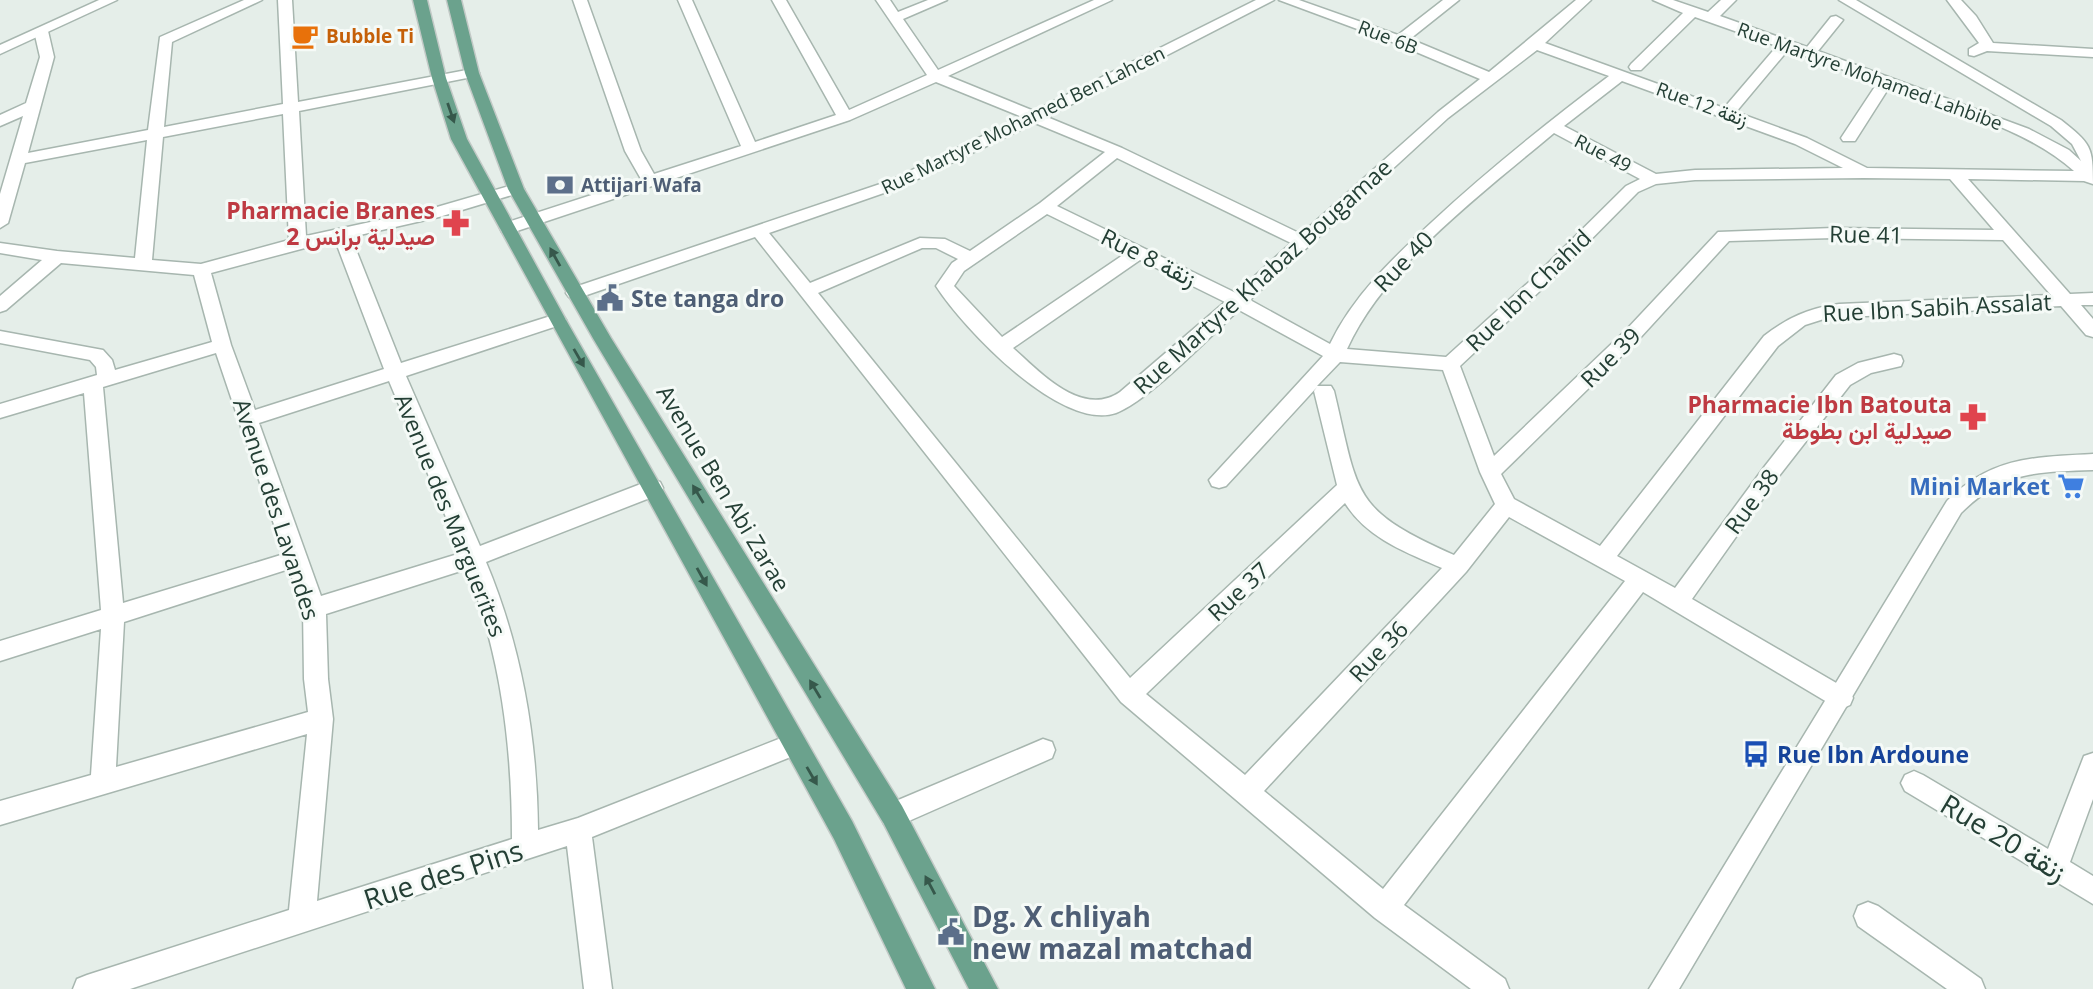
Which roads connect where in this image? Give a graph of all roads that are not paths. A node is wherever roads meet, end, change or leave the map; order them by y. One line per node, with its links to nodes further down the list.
1 (110, 0): 24 (street)
2 (255, 0): 46 (street)
3 (285, 0): 40 (street)
4 (420, 0): 37 (main road)
5 (454, 0): 34 (main road, Avenue Ben Abi Zarae)
6 (580, 0): 55 (street)
7 (685, 0): 48 (street)
8 (779, 0): 42 (street)
9 (883, 0): 21 (street)
10 (940, 0): 21 (street)
11 (1105, 0): 35 (street)
12 (1267, 0): 43 (street, Rue Martyre Mohamed Ben Lahcen)
13 (1286, 0): 25 (street, Rue 6B)
14 (1452, 0): 25 (street)
15 (1584, 0): 26 (street, Rue Martyre Khabaz Bougamae)
16 (1660, 0): 20 (street, Rue Martyre Mohamed Lahbibe)
17 (1728, 0): 22 (street)
18 (1846, 0): 32 (street)
19 (1954, 0): 28 (street)
20 (1692, 12): 22 (street, Rue Martyre Mohamed Lahbibe); 33 (street, Rue 40)
21 (896, 18): 35 (street)
22 (1710, 18): 27 (street, Rue Martyre Mohamed Lahbibe)
23 (1836, 20): 30 (street)
24 (41, 32): 29 (street); 39 (street)
25 (1400, 40): 36 (street, Rue 6B)
26 (1535, 44): 33 (street, Rue 12 زنقة); 36 (street, Rue Martyre Khabaz Bougamae)
27 (1785, 45): 30 (street, Rue Martyre Mohamed Lahbibe); 41 (street)
28 (1985, 47): 31 (street); 32 (street)
29 (0, 50)
30 (1809, 53): 38 (street, Rue Martyre Mohamed Lahbibe)
31 (2093, 53)
32 (1952, 60): 51 (street)
33 (1629, 71): 41 (street, Rue 12 زنقة); 45 (street, Rue 40)
34 (472, 72): 37 (street); 56 (main road, Avenue Ben Abi Zarae)
35 (935, 76): 42 (street); 43 (street)
36 (1488, 77): 66 (street, Rue Martyre Khabaz Bougamae)
37 (439, 78): 40 (street); 57 (main road, one-way to 57)
38 (1887, 80): 47 (street); 51 (street, Rue Martyre Mohamed Lahbibe)
39 (34, 105): 44 (street); 50 (street)
40 (290, 108): 46 (street); 67 (street)
41 (1727, 113): 52 (street, Rue 12 زنقة)
42 (845, 117): 48 (street)
43 (1035, 117): 49 (street); 62 (street, Rue Martyre Mohamed Ben Lahcen)
44 (0, 121)
45 (1554, 128): 54 (street, Rue 49); 85 (street, Rue 40)
46 (155, 134): 50 (street); 72 (street)
47 (1849, 138)
48 (750, 149): 55 (street)
49 (1115, 151): 58 (street, Rue Martyre Khabaz Bougamae); 66 (street)
50 (16, 160): 60 (street)
51 (2092, 172): 53 (street)
52 (1864, 173): 53 (street); 54 (street)
53 (1955, 175): 64 (street)
54 (1653, 179): 87 (street, Rue Ibn Chahid)
55 (650, 181): 59 (street)
56 (516, 189): 57 (street); 59 (main road, Avenue Ben Abi Zarae)
57 (490, 197): 61 (main road); 63 (street)
58 (1046, 206): 69 (street, Rue 8 زنقة); 71 (street, Rue Martyre Khabaz Bougamae)
59 (533, 218): 61 (street); 75 (main road, Avenue Ben Abi Zarae, one-way to 59)
60 (0, 223)
61 (508, 228): 80 (main road)
62 (760, 232): 74 (street); 75 (street, Rue Martyre Mohamed Ben Lahcen)
63 (341, 234): 67 (street); 88 (street, Avenue des Marguerites)
64 (2009, 235): 65 (street, Rue 41); 77 (street)
65 (1724, 236): 94 (street, Rue 39)
66 (1304, 242): 78 (street, Rue Martyre Khabaz Bougamae)
67 (298, 243): 73 (street)
68 (0, 248): 70 (street)
69 (1140, 252): 78 (street, Rue 8 زنقة); 84 (street)
70 (57, 257): 72 (street); 79 (street)
71 (971, 258): 74 (street); 84 (street, Rue Martyre Khabaz Bougamae)
72 (143, 264): 73 (street)
73 (201, 270): 83 (street, Avenue des Lavandes)
74 (806, 291): 108 (street)
75 (575, 293): 118 (main road, Avenue Ben Abi Zarae, one-way to 75)
76 (2093, 299): 77 (street, Rue Ibn Sabih Assalat)
77 (2066, 300): 81 (street); 101 (street, Rue Ibn Sabih Assalat)
78 (1238, 301): 84 (street, Rue Martyre Khabaz Bougamae); 85 (street, Rue 8 زنقة)
79 (0, 306)
80 (557, 320): 88 (street); 97 (main road, one-way to 97)
81 (2093, 331)
82 (0, 337): 89 (street)
83 (222, 345): 89 (street); 92 (street, Avenue des Lavandes)
84 (1003, 346)
85 (1335, 355): 87 (street, Rue 8 زنقة); 95 (street, Rue 40)
86 (1894, 361): 104 (street, Rue 38)
87 (1450, 364): 94 (street, Rue Ibn Chahid)
88 (394, 373): 92 (street); 100 (street, Avenue des Marguerites)
89 (100, 383): 91 (street); 106 (street)
90 (1324, 391): 96 (street)
91 (0, 411)
92 (249, 419): 99 (street, Avenue des Lavandes)
93 (2093, 462): 109 (street)
94 (1490, 472): 98 (street, Rue Ibn Chahid)
95 (1219, 480)
96 (1348, 487): 102 (street); 108 (street, Rue 37)
97 (653, 488): 100 (street); 111 (main road, one-way to 111)
98 (1506, 505): 101 (street); 102 (street, Rue 36)
99 (298, 558): 105 (street, Avenue des Lavandes); 106 (street)
100 (472, 558): 105 (street); 120 (street, Avenue des Marguerites)
101 (1603, 558): 103 (street)
102 (1458, 566): 116 (street, Rue 36)
103 (1640, 579): 104 (street); 123 (street)
104 (1678, 601): 109 (street)
105 (314, 608): 110 (street, Avenue des Lavandes)
106 (113, 616): 107 (street); 114 (street)
107 (0, 651)
108 (1129, 695): 116 (street)
109 (1841, 698): 131 (street)
110 (321, 719): 114 (street); 125 (street, Avenue des Lavandes)
111 (794, 744): 119 (street, Rue des Pins); 128 (main road, one-way to 128)
112 (1043, 750): 118 (street)
113 (2093, 765): 121 (street)
114 (103, 781): 117 (street)
115 (1914, 783): 121 (street, Rue 20 زنقة)
116 (1245, 793): 123 (street)
117 (0, 813)
118 (893, 815): 129 (main road, Avenue Ben Abi Zarae, one-way to 118)
119 (578, 830): 120 (street, Rue des Pins); 127 (street)
120 (525, 846): 125 (street, Rue des Pins)
121 (2054, 867): 122 (street, Rue 20 زنقة)
122 (2093, 891)
123 (1385, 908): 130 (street)
124 (1868, 916): 132 (street)
125 (302, 921): 126 (street, Rue des Pins)
126 (87, 989)
127 (598, 989)
128 (921, 989)
129 (984, 989)
130 (1495, 989)
131 (1662, 989)
132 (1971, 989)

